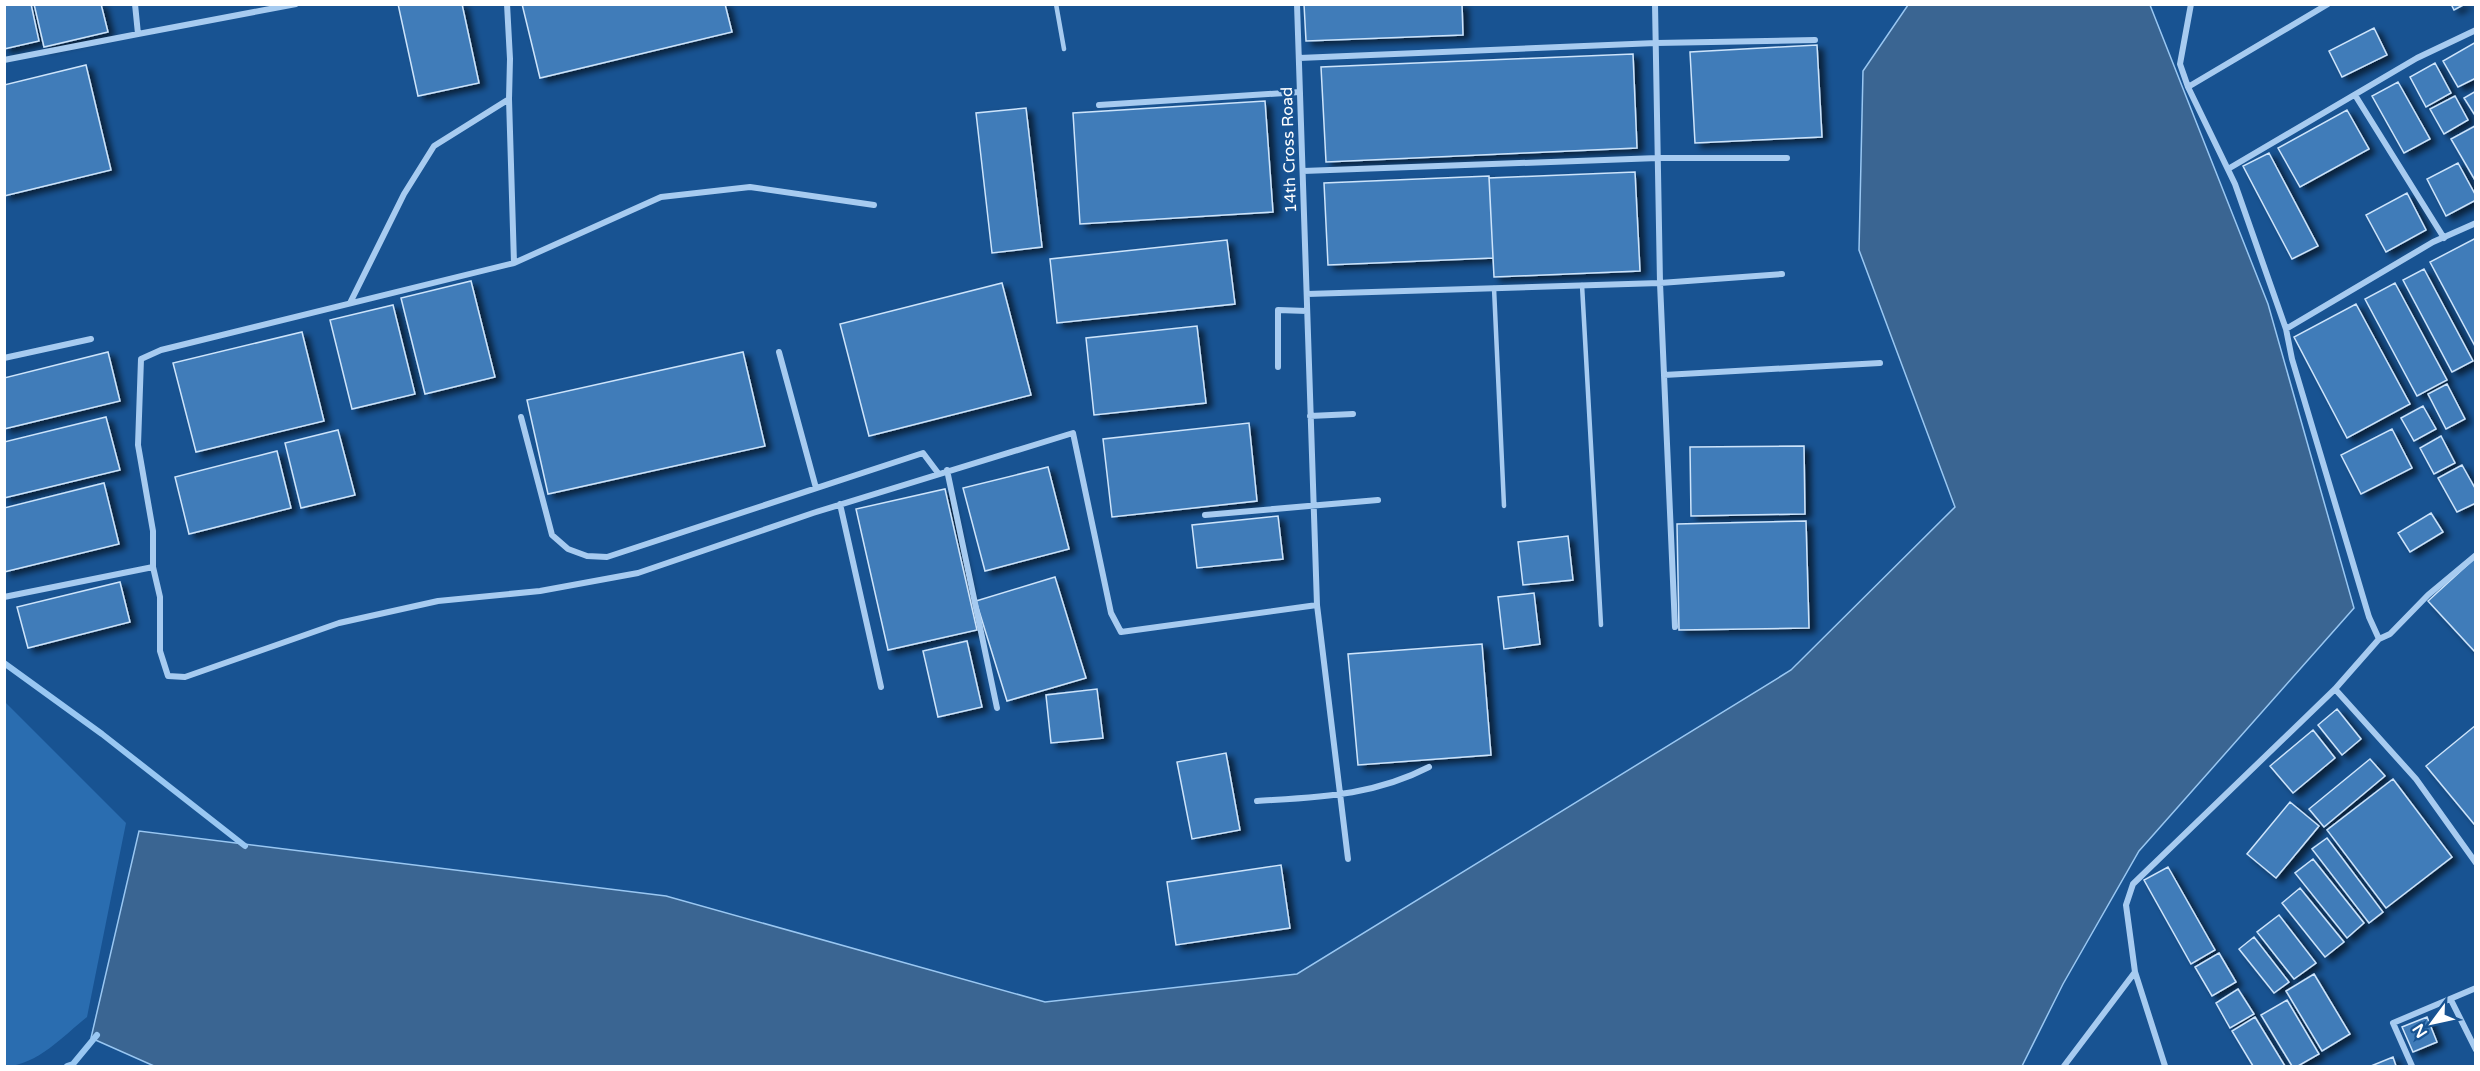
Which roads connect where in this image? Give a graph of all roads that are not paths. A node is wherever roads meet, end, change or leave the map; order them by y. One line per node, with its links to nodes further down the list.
1 (135, 4): 10 (street)
2 (296, 4): 10 (street)
3 (507, 4): 19 (street)
4 (1056, 4): 13 (lane)
5 (1298, 4): 14 (street, 14th Cross Road)
6 (1655, 4): 12 (street)
7 (2191, 4): 16 (street)
8 (2328, 4): 16 (street)
9 (2475, 30): 18 (street)
10 (138, 34): 15 (street)
11 (1815, 40): 12 (street)
12 (1656, 43): 14 (street); 22 (street)
13 (1064, 49)
14 (1299, 58): 17 (street, 14th Cross Road)
15 (4, 60)
16 (2188, 87): 23 (street)
17 (1300, 92): 20 (street); 24 (street, 14th Cross Road)
18 (2355, 95): 23 (street); 27 (street)
19 (509, 99): 28 (street); 34 (street)
20 (1099, 105)
21 (1788, 158): 22 (street)
22 (1658, 159): 24 (street); 30 (street)
23 (2228, 170): 36 (street)
24 (1303, 171): 33 (street, 14th Cross Road)
25 (874, 205): 28 (street)
26 (2475, 223): 27 (street)
27 (2444, 237): 36 (street)
28 (514, 263): 34 (street)
29 (1782, 274): 30 (street)
30 (1660, 283): 31 (street); 42 (street)
31 (1582, 285): 32 (street); 58 (lane)
32 (1494, 288): 33 (street); 52 (lane)
33 (1306, 294): 35 (street, 14th Cross Road)
34 (350, 303): 55 (street)
35 (1307, 311): 41 (street); 44 (street, 14th Cross Road)
36 (2286, 329): 60 (street)
37 (91, 339): 39 (street)
38 (779, 352): 48 (street)
39 (4, 358)
40 (1880, 363): 42 (street)
41 (1278, 367)
42 (1664, 375): 59 (street)
43 (1353, 414): 44 (street)
44 (1310, 416): 51 (street, 14th Cross Road)
45 (521, 417): 48 (street)
46 (947, 470): 47 (street); 57 (street); 63 (street)
47 (938, 473): 48 (street); 50 (street)
48 (816, 488)
49 (1378, 501): 51 (street)
50 (840, 504): 55 (street); 61 (street)
51 (1313, 506): 53 (street); 57 (street, 14th Cross Road)
52 (1504, 506)
53 (1205, 515)
54 (2475, 555): 60 (street)
55 (153, 567): 56 (street)
56 (4, 597)
57 (1317, 605): 65 (street, 14th Cross Road)
58 (1601, 625)
59 (1675, 627)
60 (2379, 639): 62 (street)
61 (881, 687)
62 (2335, 689): 68 (street); 69 (street)
63 (997, 708)
64 (1429, 767): 65 (street)
65 (1340, 796): 66 (street); 67 (street, 14th Cross Road)
66 (1257, 801)
67 (1348, 859)
68 (2475, 863)
69 (2135, 972): 73 (street); 74 (street)
70 (2475, 988): 71 (street)
71 (2451, 1000): 72 (street); 75 (street)
72 (2475, 1050)
73 (2064, 1066)
74 (2165, 1066)
75 (2412, 1066)

